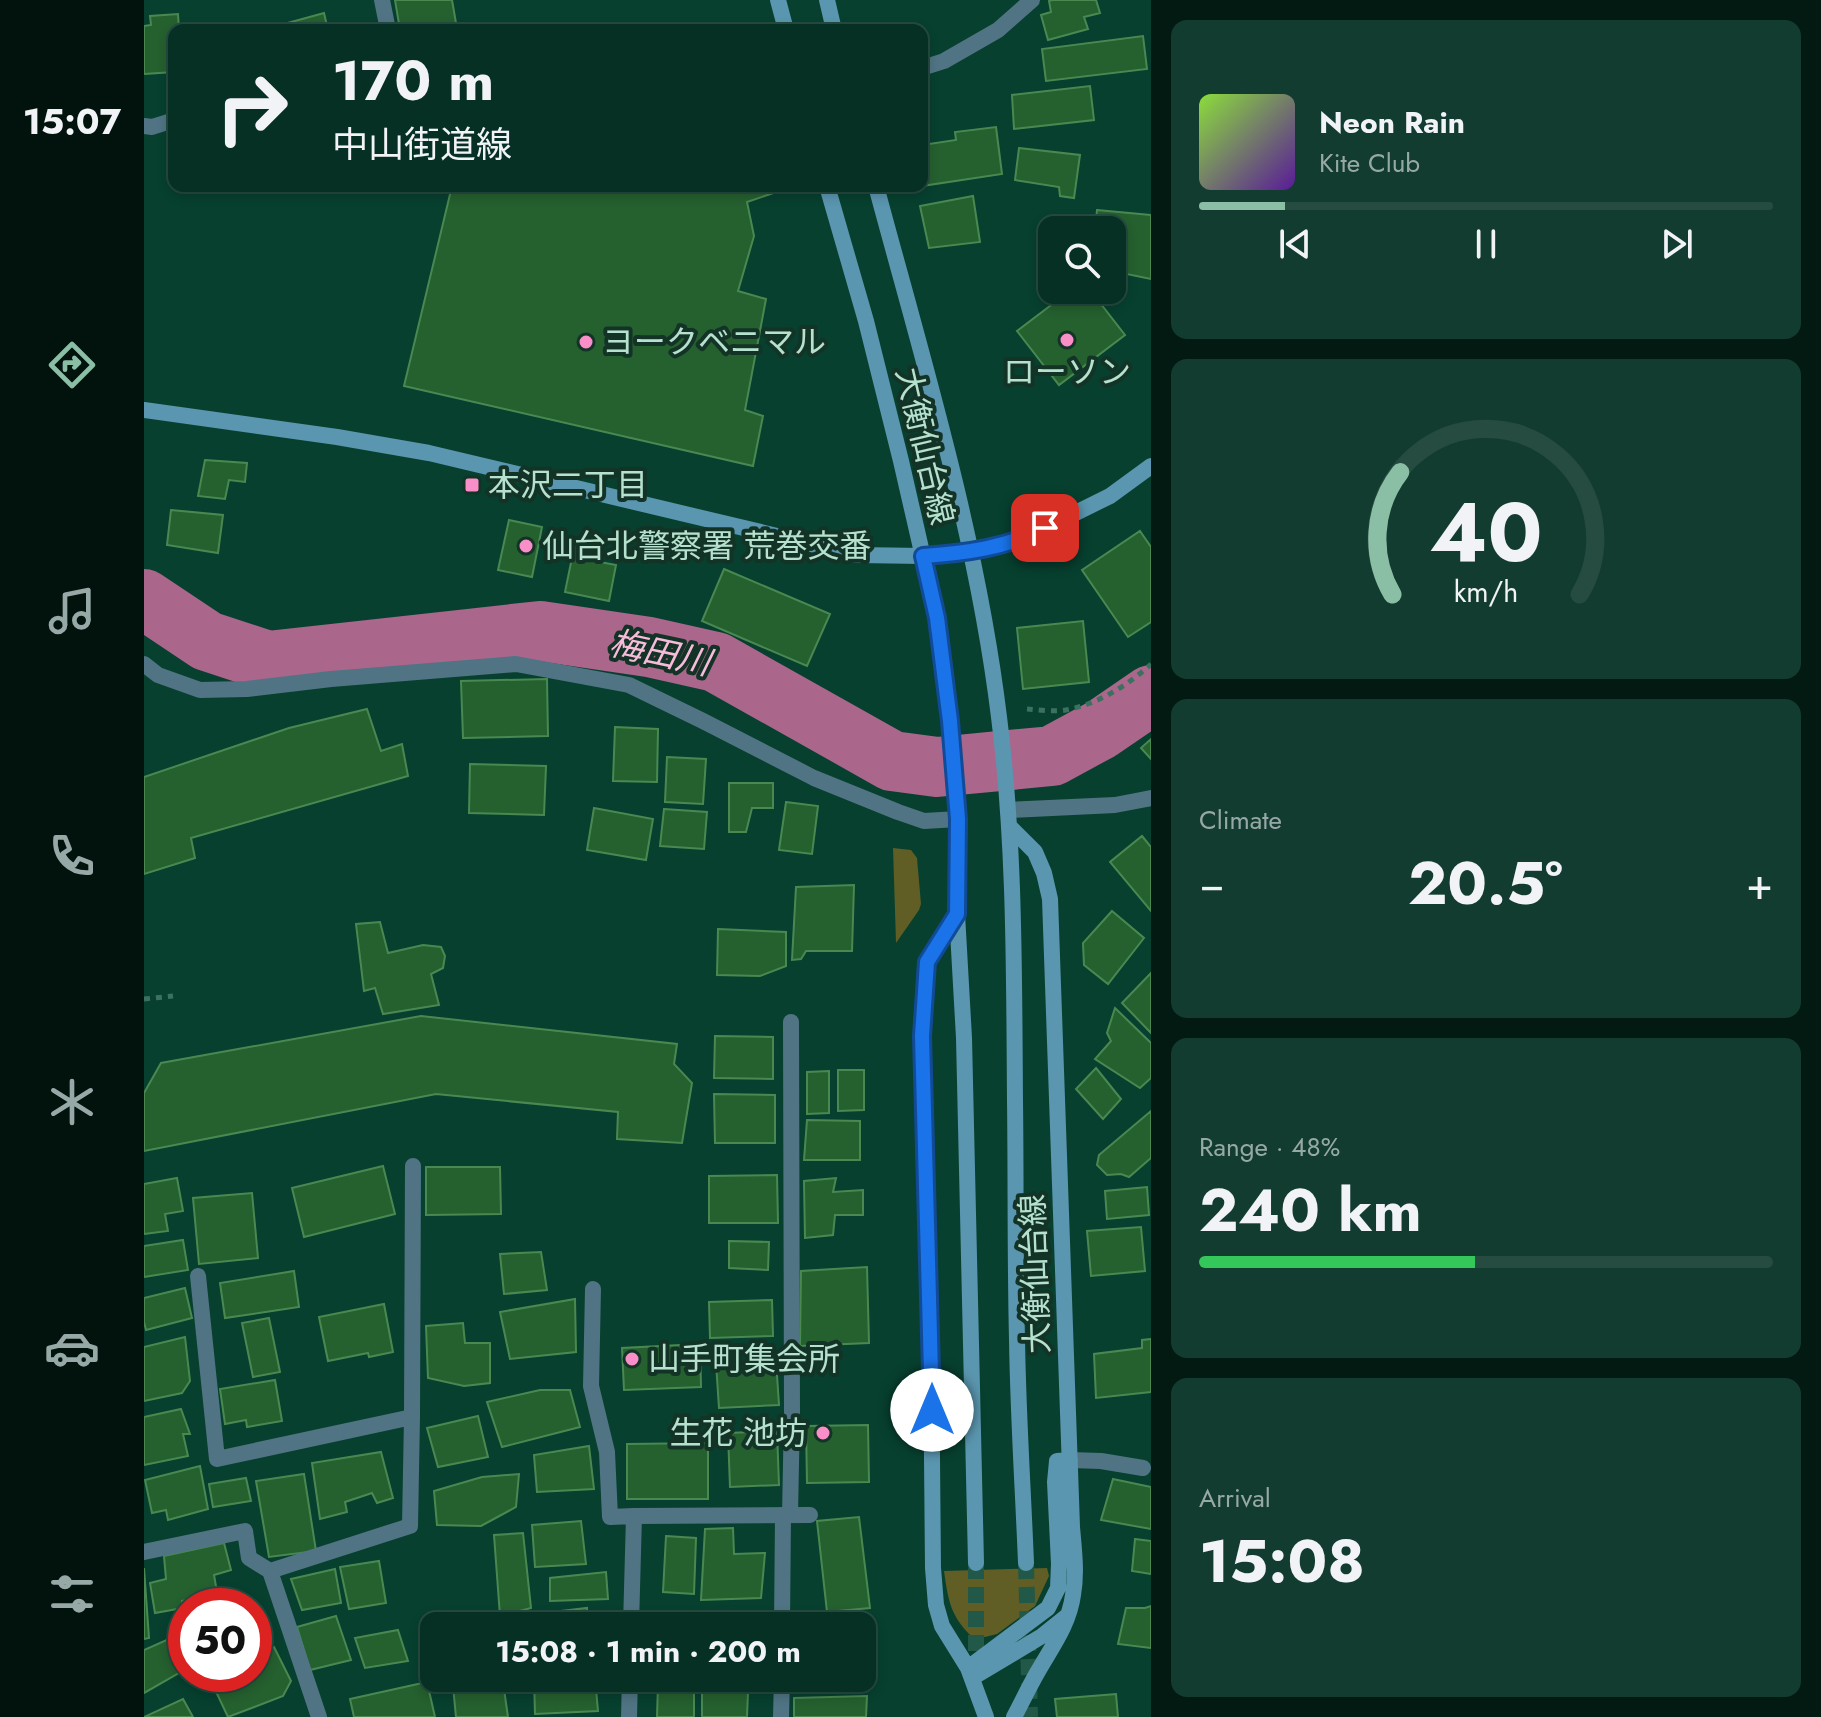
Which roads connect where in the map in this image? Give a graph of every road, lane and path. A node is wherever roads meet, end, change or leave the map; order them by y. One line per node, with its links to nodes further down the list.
1 (382, 0): 5 (street)
2 (778, 0): 6 (main road)
3 (827, 0): 7 (main road)
4 (1032, 0): 8 (street)
5 (387, 24)
6 (784, 24)
7 (833, 24)
8 (928, 66)
9 (168, 122): 10 (street)
10 (144, 126)
11 (829, 192): 16 (main road, 大衡仙台線)
12 (878, 192): 15 (main road, 大衡仙台線)
13 (144, 410): 16 (main road)
14 (1151, 466): 15 (main road)
15 (972, 552): 16 (main road); 21 (main road, 大衡仙台線)
16 (923, 556): 22 (main road, 大衡仙台線)
17 (144, 664): 22 (street)
18 (1151, 664): 19 (path)
19 (1027, 709)
20 (1151, 798): 21 (street)
21 (1009, 818): 31 (main road, 大衡仙台線); 38 (main road, 大衡仙台線)
22 (958, 819): 23 (main road, 大衡仙台線)
23 (957, 914): 37 (main road, 大衡仙台線); 43 (main road)
24 (173, 996): 25 (path)
25 (144, 999)
26 (791, 1022): 33 (street)
27 (413, 1166): 30 (street)
28 (198, 1276): 30 (street)
29 (593, 1289): 35 (street)
30 (412, 1417): 39 (street)
31 (1070, 1460): 32 (street); 42 (main road, 大衡仙台線); 43 (main road)
32 (1147, 1470)
33 (786, 1515): 34 (street); 35 (street); 41 (street)
34 (810, 1515)
35 (634, 1516): 40 (street)
36 (144, 1552): 39 (street)
37 (976, 1563)
38 (1026, 1563)
39 (270, 1571): 46 (street)
40 (631, 1612)
41 (783, 1612)
42 (1068, 1615): 43 (main road); 50 (main road, 大衡仙台線)
43 (970, 1673): 49 (main road)
44 (630, 1692): 47 (street)
45 (782, 1692): 48 (street)
46 (319, 1717)
47 (629, 1717)
48 (781, 1717)
49 (986, 1717)
50 (1014, 1717)

